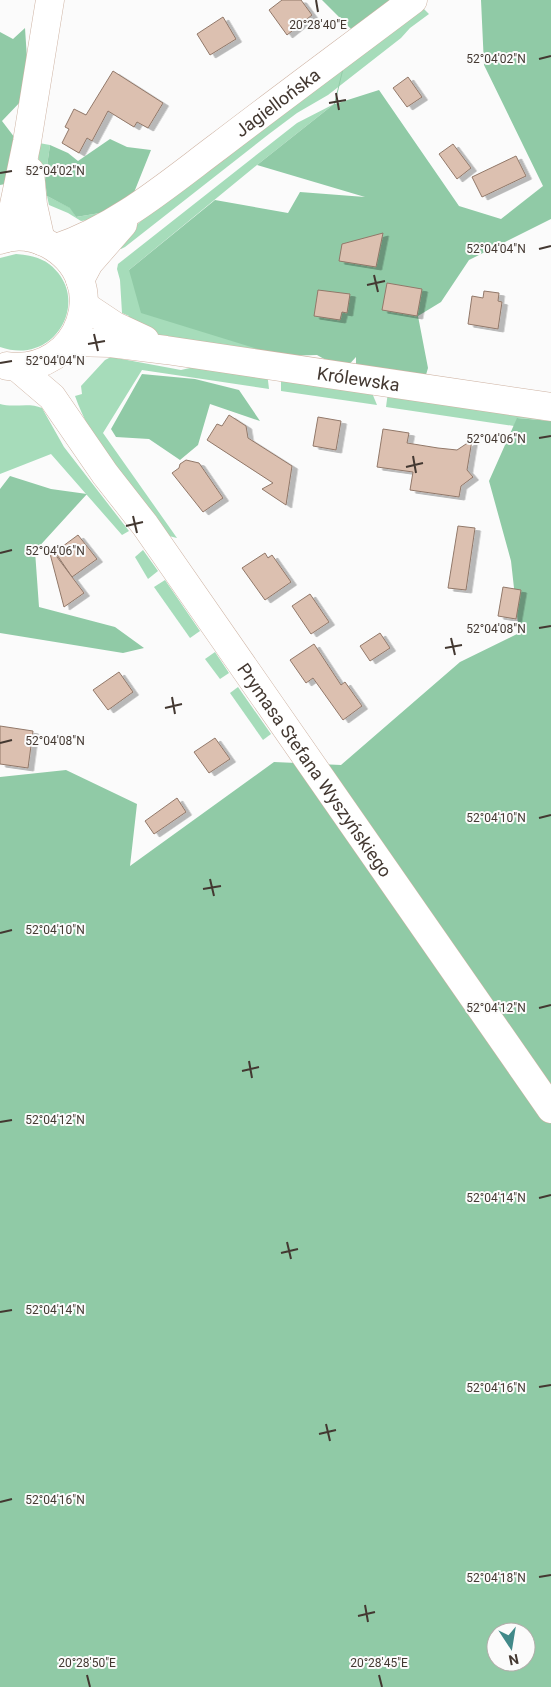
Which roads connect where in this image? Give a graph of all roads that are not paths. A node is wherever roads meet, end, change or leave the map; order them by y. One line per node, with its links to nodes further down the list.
1 (50, 0): 3 (street)
2 (413, 0): 4 (street, Jagiellońska)
3 (27, 142): 5 (street); 6 (street)
4 (141, 204): 6 (street, Jagiellońska); 7 (street, Jagiellońska)
5 (3, 239): 6 (street)
6 (49, 245): 7 (street)
7 (82, 293): 8 (street, Jagiellońska); 9 (street, Królewska)
8 (64, 348): 9 (street, Królewska); 10 (street); 12 (street, Prymasa Stefana Wyszyńskiego)
9 (166, 350): 11 (street, Królewska)
10 (9, 366): 12 (street, Prymasa Stefana Wyszyńskiego)
11 (551, 407)
12 (77, 434): 13 (street, Prymasa Stefana Wyszyńskiego)
13 (551, 1109)

